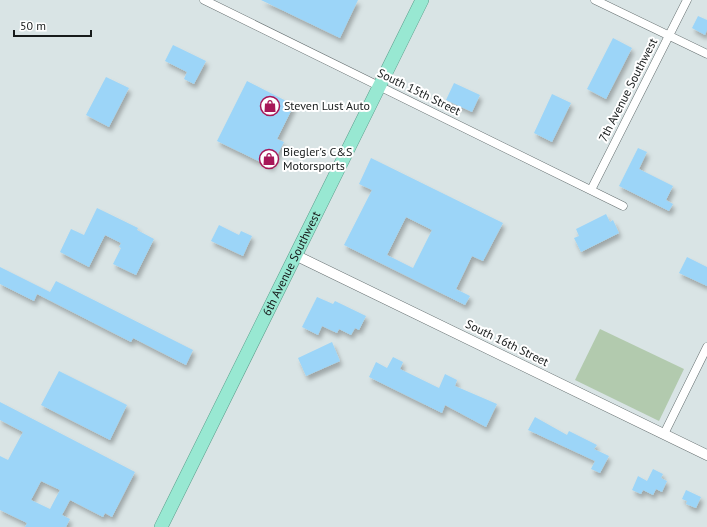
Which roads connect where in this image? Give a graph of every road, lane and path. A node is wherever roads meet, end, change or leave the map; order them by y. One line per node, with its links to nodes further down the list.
1 (204, 0): 7 (street, South 15th Street)
2 (422, 0): 7 (highway, 6th Avenue Southwest)
3 (595, 0): 5 (street)
4 (687, 0): 5 (street, 7th Avenue Southwest)
5 (669, 36): 6 (street); 8 (street, 7th Avenue Southwest)
6 (707, 54)
7 (379, 86): 8 (street, South 15th Street); 10 (highway, 6th Avenue Southwest)
8 (591, 190): 9 (street, South 15th Street)
9 (623, 206)
10 (295, 256): 12 (street, South 16th Street); 14 (highway, 6th Avenue Southwest)
11 (707, 347): 12 (street)
12 (664, 434): 13 (street, South 16th Street)
13 (707, 455)
14 (161, 527)

